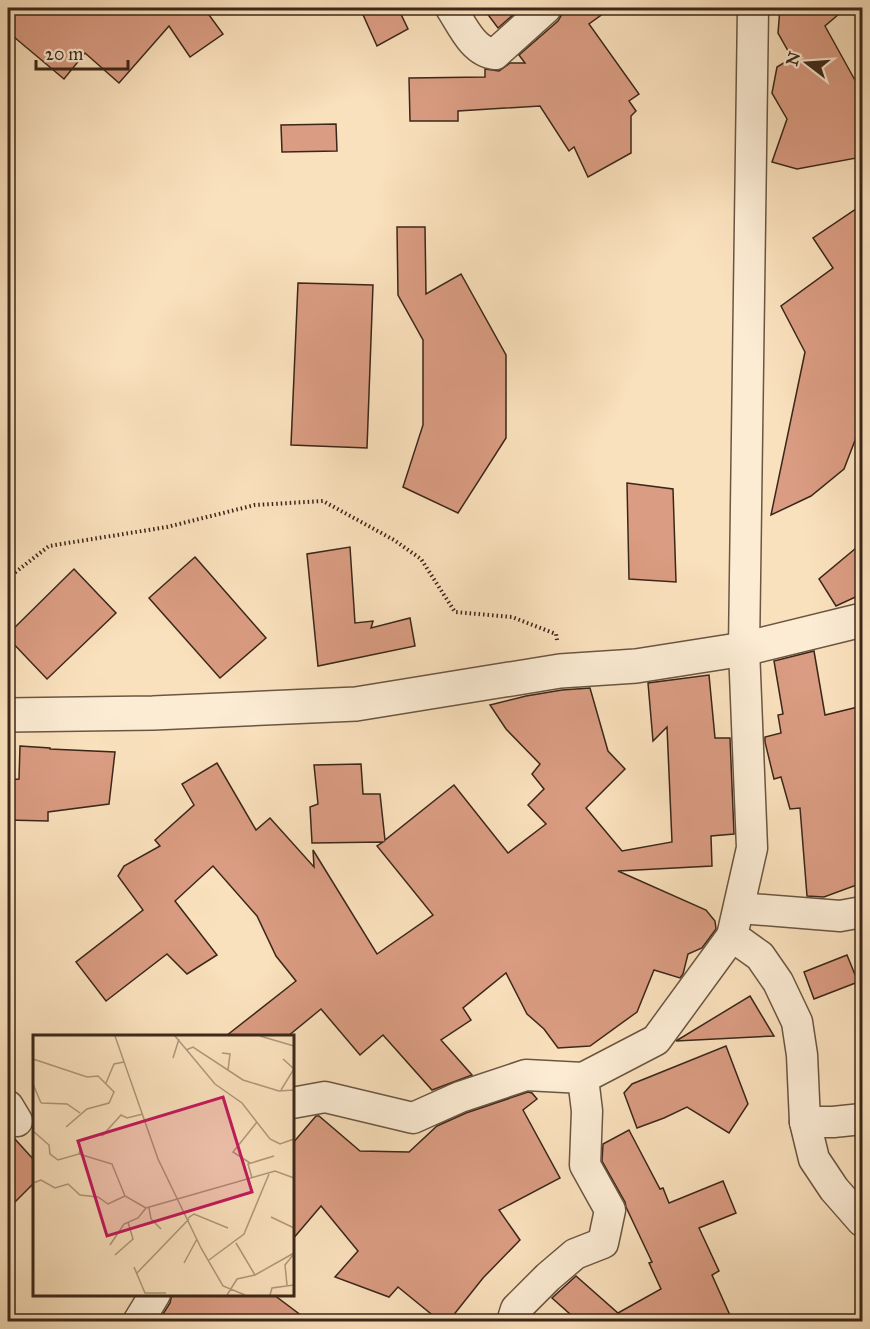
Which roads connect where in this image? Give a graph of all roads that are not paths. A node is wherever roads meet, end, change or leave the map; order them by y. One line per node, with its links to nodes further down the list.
1 (451, 8): 2 (street)
2 (546, 8)
3 (753, 8): 5 (street)
4 (862, 620): 5 (street)
5 (744, 650): 6 (street); 8 (street)
6 (8, 715)
7 (862, 912): 8 (street)
8 (735, 922): 9 (street); 12 (street)
9 (583, 1078): 10 (street); 16 (street)
10 (294, 1103)
11 (862, 1119): 12 (street)
12 (805, 1122): 13 (street)
13 (862, 1221)
14 (154, 1296): 15 (street)
15 (138, 1322)
16 (512, 1322)

